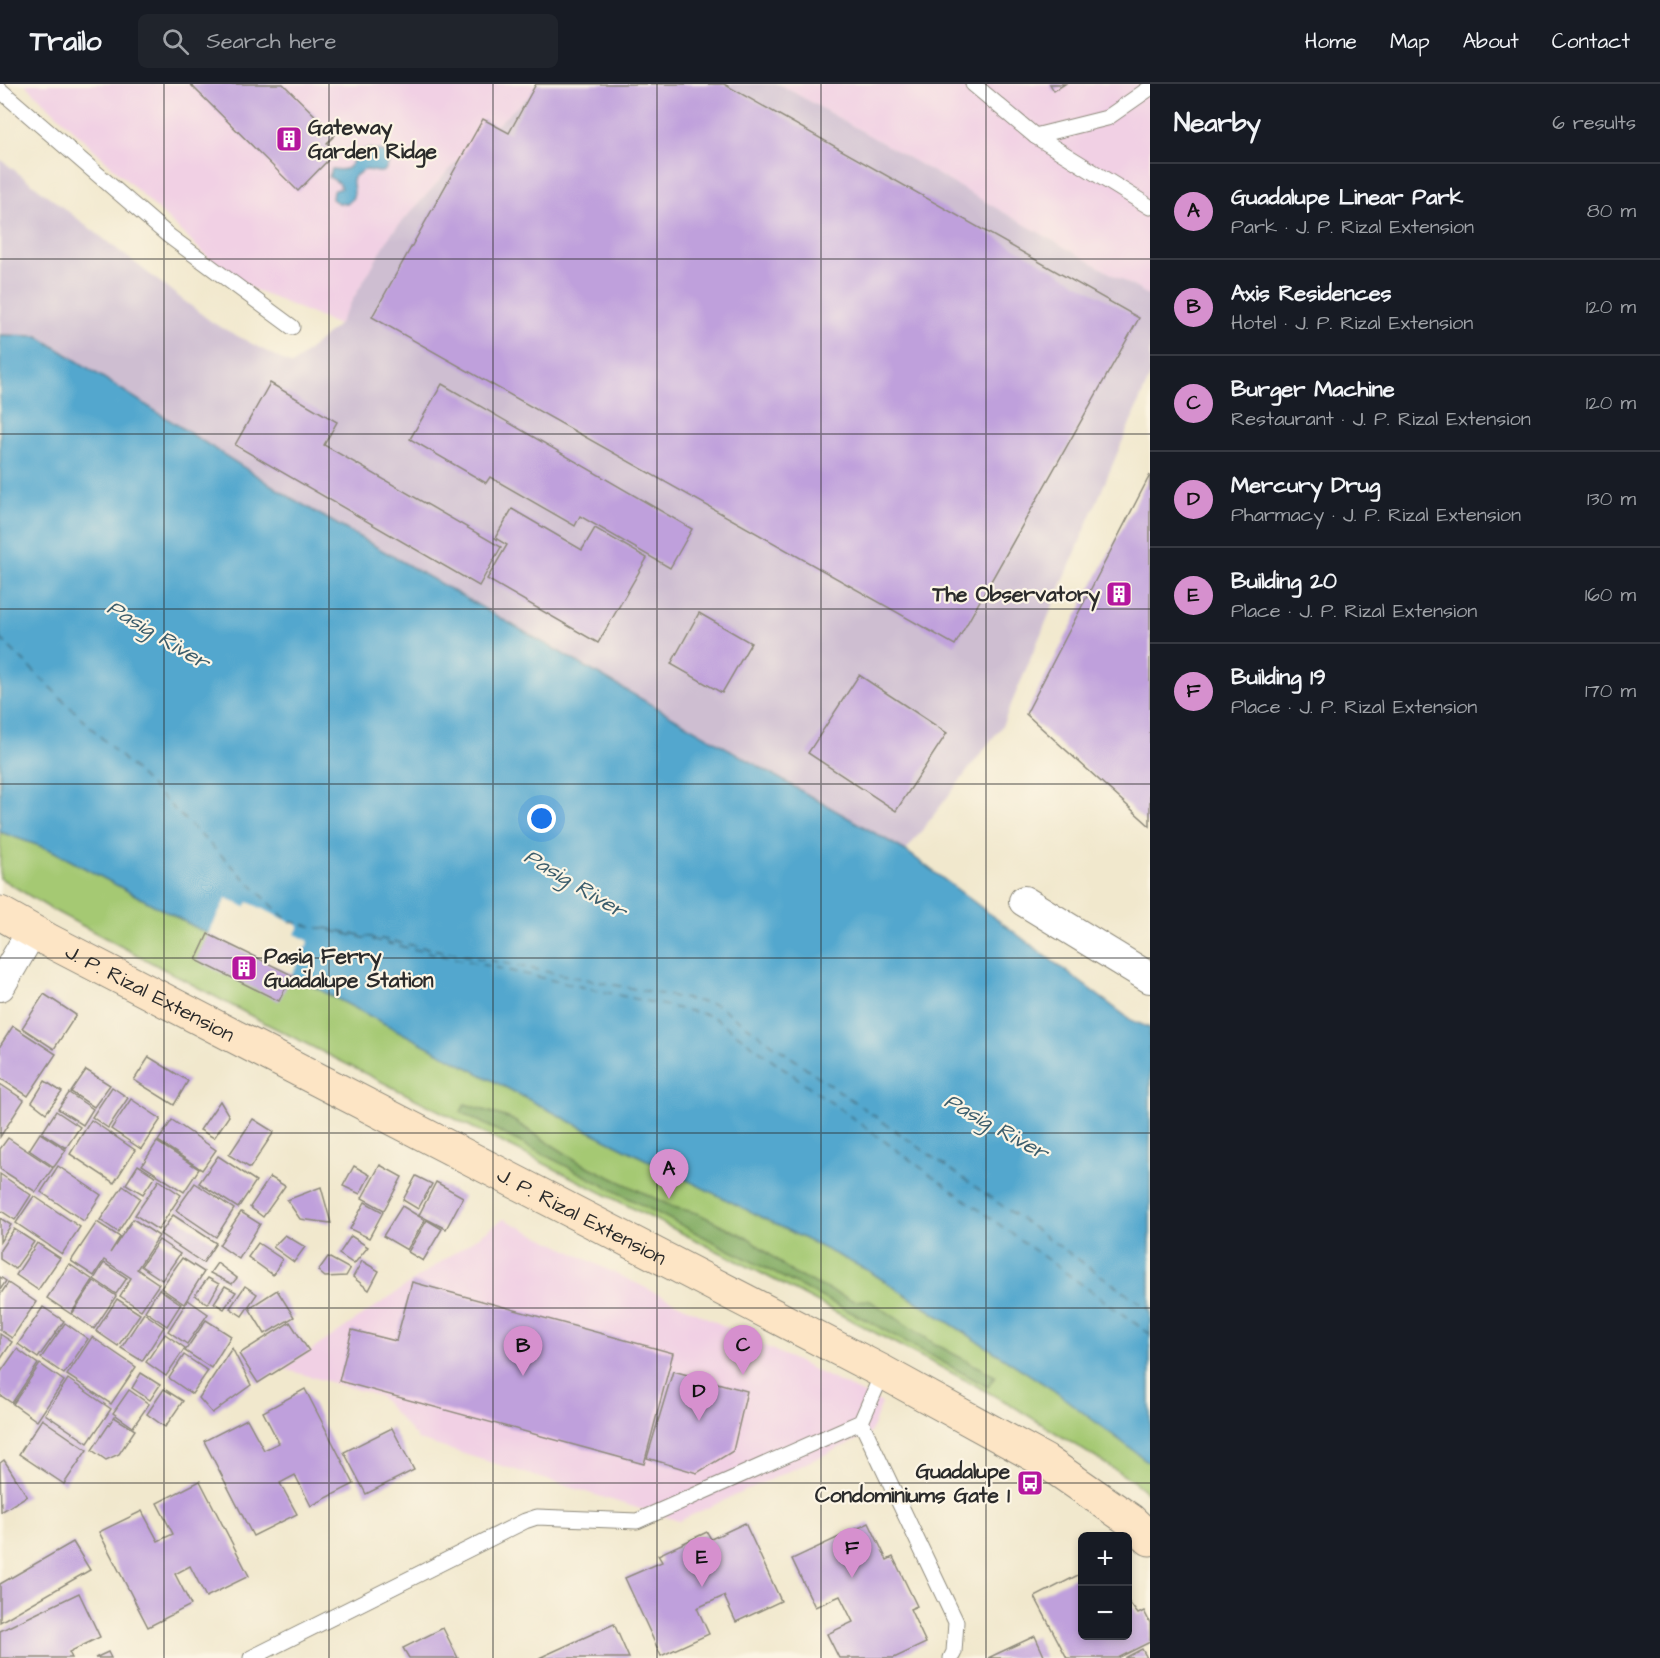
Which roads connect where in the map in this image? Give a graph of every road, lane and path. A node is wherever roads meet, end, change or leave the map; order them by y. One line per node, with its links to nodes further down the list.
1 (973, 84): 4 (lane)
2 (1150, 88): 4 (lane)
3 (0, 90): 6 (lane)
4 (1035, 136): 5 (lane)
5 (1150, 207)
6 (292, 327)
7 (1024, 901): 10 (street)
8 (0, 913): 9 (main road, J. P. Rizal Extension)
9 (32, 931): 11 (street); 12 (main road, J. P. Rizal Extension)
10 (1150, 978)
11 (0, 986)
12 (883, 1372): 13 (lane); 14 (main road, J. P. Rizal Extension)
13 (861, 1422): 15 (lane); 16 (lane)
14 (1150, 1539)
15 (251, 1658)
16 (951, 1658)

